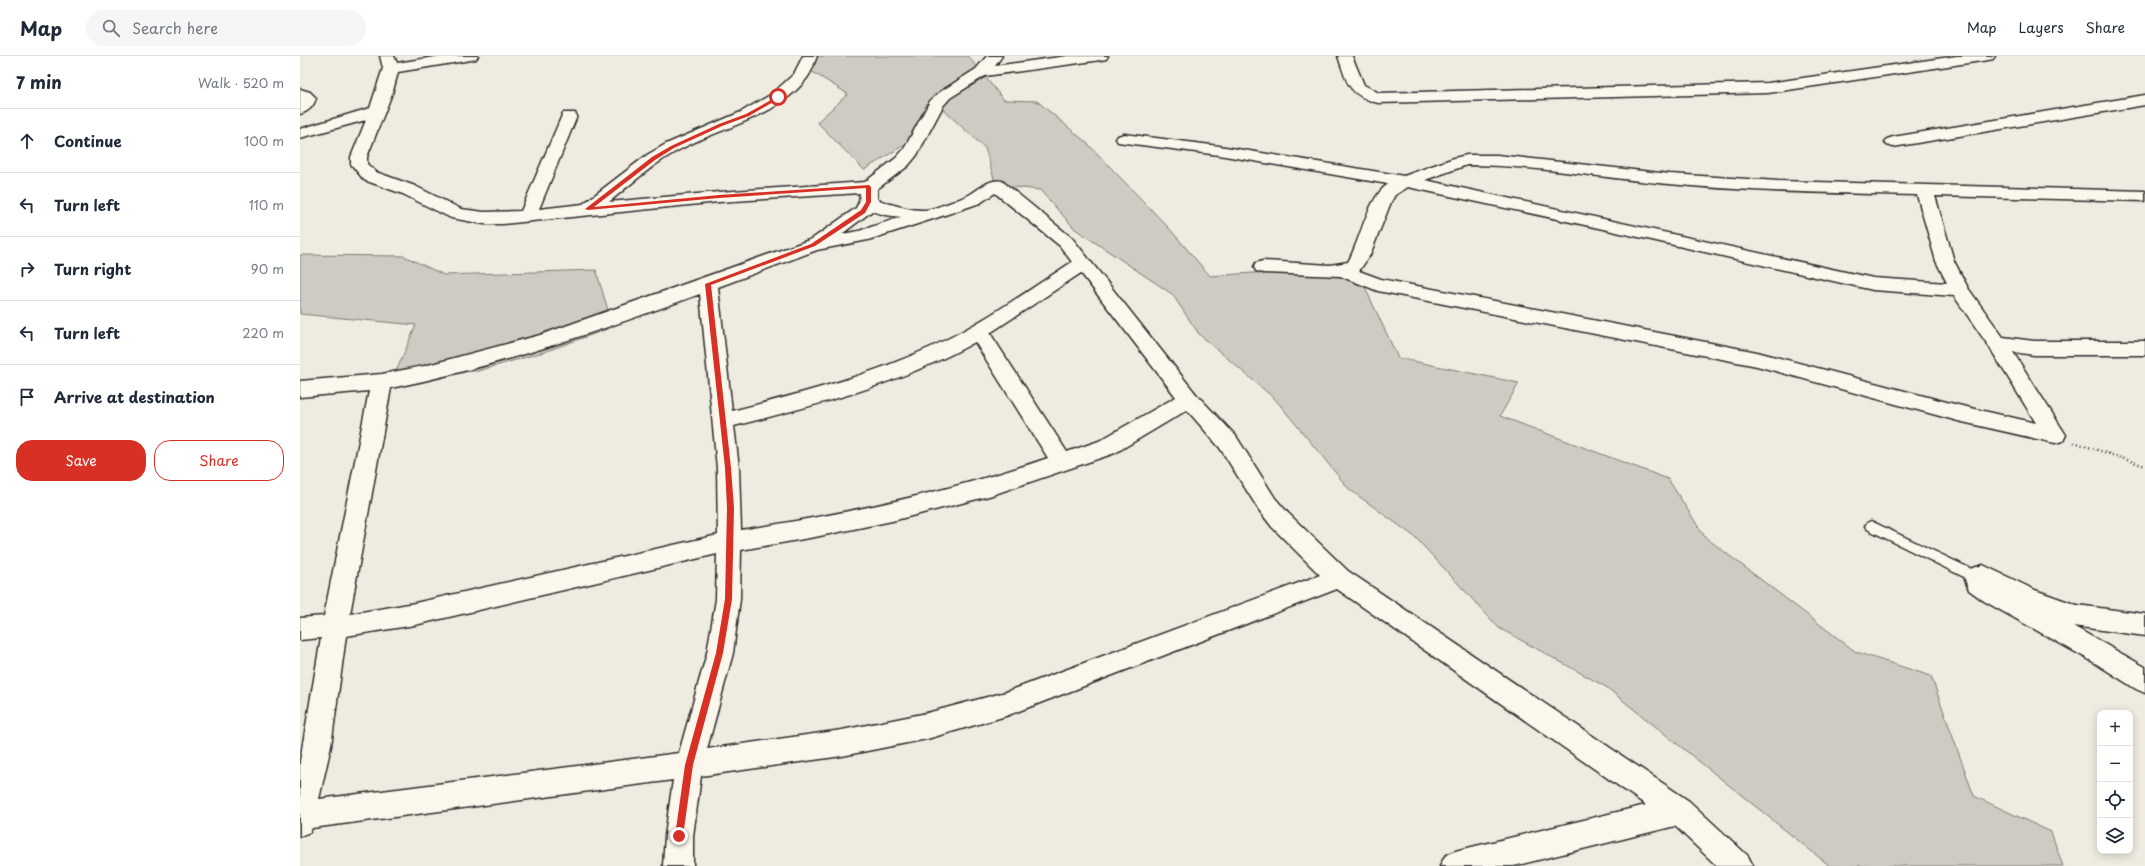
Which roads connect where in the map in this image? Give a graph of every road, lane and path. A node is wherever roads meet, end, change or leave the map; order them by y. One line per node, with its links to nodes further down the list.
1 (471, 56): 8 (street)
2 (810, 56): 22 (street)
3 (995, 56): 9 (street)
4 (1102, 56): 7 (street)
5 (1345, 56): 6 (street)
6 (1988, 56)
7 (1071, 57): 9 (street)
8 (389, 62): 13 (street)
9 (981, 72): 20 (street)
10 (300, 94): 12 (street)
11 (2145, 100): 17 (street)
12 (300, 109)
13 (377, 111): 15 (street); 24 (street)
14 (569, 116): 24 (street)
15 (301, 135)
16 (1124, 139): 18 (street)
17 (1893, 142)
18 (1408, 181): 19 (street); 28 (street); 30 (street)
19 (1924, 189): 21 (street); 30 (street)
20 (869, 194): 22 (street); 23 (street); 25 (street)
21 (2145, 196)
22 (588, 209): 24 (street)
23 (930, 214): 25 (street); 26 (street)
24 (528, 215)
25 (813, 245): 29 (street)
26 (1083, 263): 31 (street); 36 (street)
27 (1263, 267): 28 (street)
28 (1344, 270): 38 (street)
29 (708, 284): 34 (street); 37 (street)
30 (1960, 290): 32 (street)
31 (978, 331): 37 (street); 39 (street)
32 (1997, 343): 33 (street); 38 (street)
33 (2145, 348)
34 (382, 382): 35 (street); 46 (street)
35 (300, 389)
36 (1189, 399): 39 (street); 44 (street)
37 (723, 421): 42 (street)
38 (2055, 435): 40 (path)
39 (1063, 463): 42 (street)
40 (2145, 466)
41 (1870, 526): 43 (lane)
42 (728, 542): 46 (street); 49 (street)
43 (1976, 577): 45 (street); 48 (street)
44 (1339, 578): 49 (street); 50 (street)
45 (2145, 624)
46 (335, 626): 47 (street); 51 (street)
47 (300, 630)
48 (2145, 681)
49 (689, 765): 51 (street); 52 (street)
50 (1679, 811): 53 (street); 54 (street)
51 (300, 818)
52 (678, 866)
53 (1455, 866)
54 (1738, 866)

